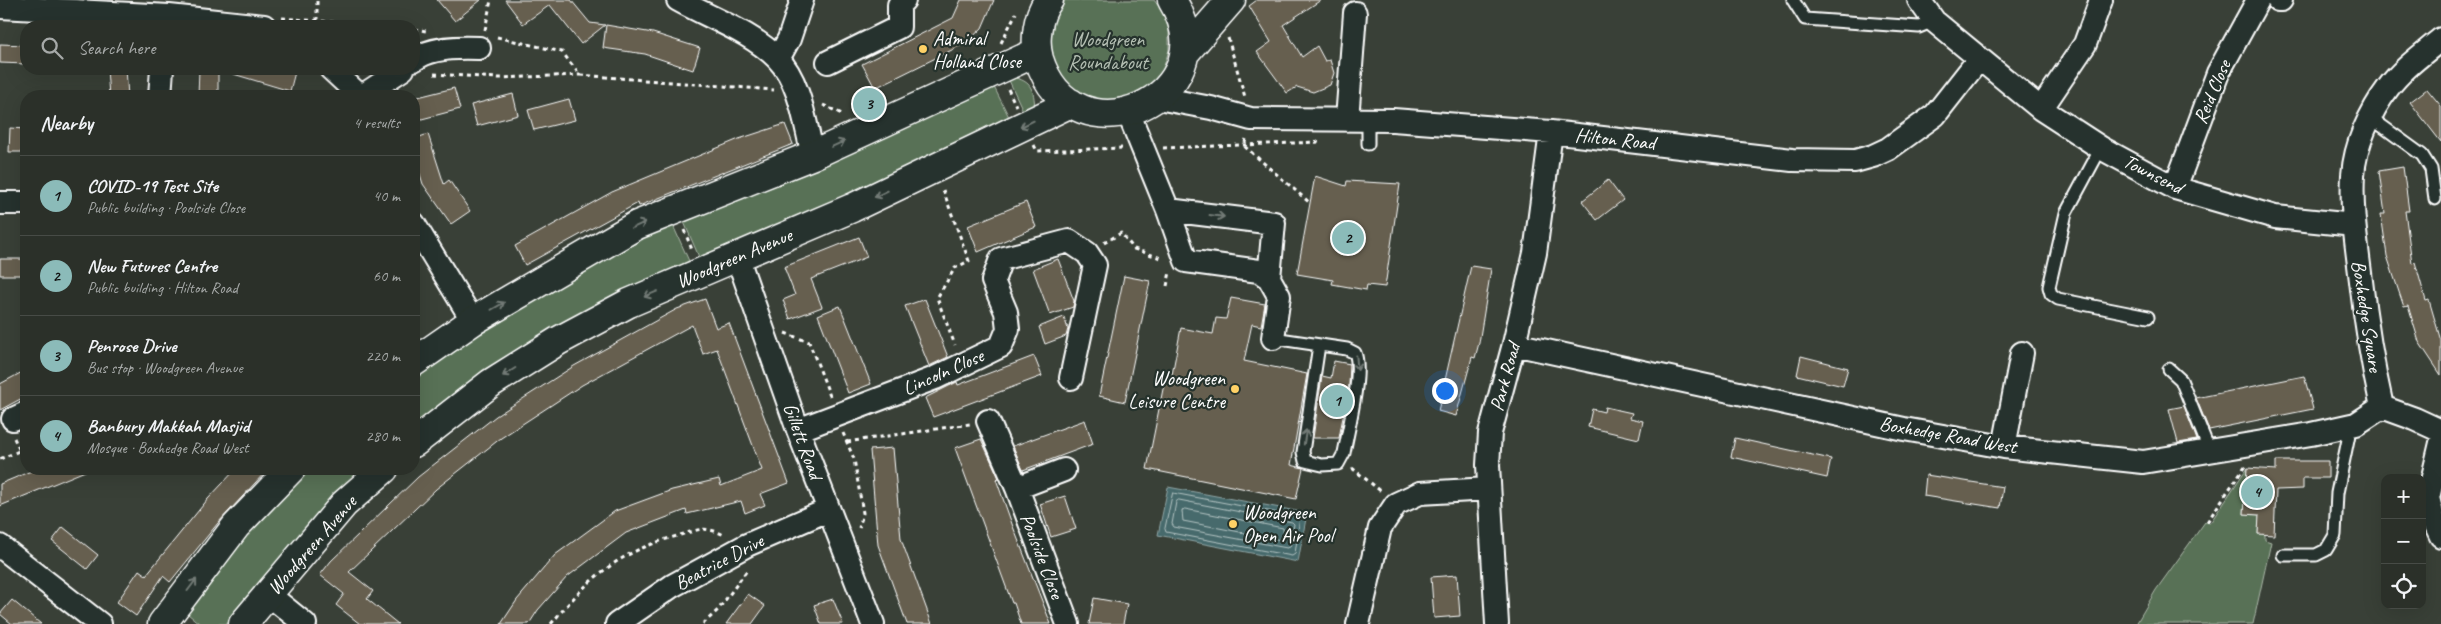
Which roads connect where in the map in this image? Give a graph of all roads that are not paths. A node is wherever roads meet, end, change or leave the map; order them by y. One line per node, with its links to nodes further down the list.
1 (678, 0): 19 (street)
2 (802, 0): 19 (street)
3 (904, 0): 21 (street)
4 (1172, 0): 25 (street)
5 (1231, 0): 25 (street)
6 (1793, 0): 14 (lane)
7 (1919, 0): 14 (street, Townsend)
8 (2100, 0): 30 (street)
9 (2258, 0): 38 (street, Reid Close)
10 (1047, 1): 17 (street)
11 (0, 7): 13 (street)
12 (1354, 13): 33 (street)
13 (157, 20)
14 (1934, 21): 20 (street, Townsend)
15 (2441, 39): 32 (street, Boxhedge Square)
16 (484, 40): 18 (street)
17 (1037, 52): 29 (street); 37 (street, one-way to 17)
18 (420, 55)
19 (778, 59): 37 (street)
20 (1979, 59): 30 (street, Townsend); 34 (street, Hilton Road)
21 (828, 62)
22 (162, 75): 26 (street)
23 (338, 75): 27 (street)
24 (393, 75): 28 (street)
25 (1172, 77): 31 (street); 33 (street, Hilton Road)
26 (160, 90)
27 (354, 90)
28 (370, 90)
29 (1071, 103): 31 (street); 45 (street, Woodgreen Avenue, one-way to 45)
30 (2042, 109): 36 (street, Townsend)
31 (1128, 112): 42 (street)
32 (2371, 118): 39 (lane); 43 (street, Boxhedge Square)
33 (1357, 120): 34 (street, Hilton Road); 35 (lane)
34 (1551, 132): 50 (street, Park Road)
35 (1368, 144)
36 (2101, 148): 38 (street, Townsend); 47 (lane)
37 (813, 155): 48 (street, one-way to 37)
38 (2175, 188): 43 (street, Townsend)
39 (2435, 199)
40 (0, 203): 41 (street)
41 (20, 203)
42 (1168, 210): 46 (street); 46 (street, one-way to 46)
43 (2354, 225): 56 (street, Boxhedge Square)
44 (420, 234): 48 (street)
45 (737, 256): 59 (street, Gillett Road); 61 (street, Woodgreen Avenue, one-way to 61)
46 (1269, 278): 49 (street)
47 (2148, 317)
48 (473, 321): 53 (street)
49 (1273, 338): 51 (lane)
50 (1514, 344): 63 (street, Boxhedge Road West); 69 (street, Park Road)
51 (1319, 345): 51 (lane, one-way to 51)
52 (2022, 353): 63 (street)
53 (420, 358)
54 (2168, 369): 64 (lane)
55 (1071, 378): 59 (street, Lincoln Close)
56 (2382, 407): 58 (street, Boxhedge Road West); 60 (street)
57 (988, 421): 68 (street, Poolside Close)
58 (2351, 425): 64 (street, Boxhedge Road West); 73 (lane)
59 (798, 430): 70 (street, Gillett Road)
60 (2441, 432)
61 (420, 437)
62 (2441, 443): 71 (street)
63 (2004, 447): 64 (street, Boxhedge Road West)
64 (2210, 452)
65 (1064, 470): 68 (street, Poolside Close)
66 (285, 475): 76 (street, one-way to 66)
67 (377, 475): 74 (street, Woodgreen Avenue)
68 (1017, 488): 81 (street, Poolside Close)
69 (1490, 489): 82 (street); 83 (street, Park Road)
70 (828, 510): 79 (street, Beatrice Drive); 80 (street, Gillett Road)
71 (2441, 536)
72 (0, 546): 75 (street)
73 (2283, 555)
74 (268, 594): 77 (street, Woodgreen Avenue); 78 (street)
75 (100, 624)
76 (162, 624)
77 (243, 624)
78 (305, 624)
79 (617, 624)
80 (873, 624)
81 (1068, 624)
82 (1358, 624)
83 (1497, 624)

